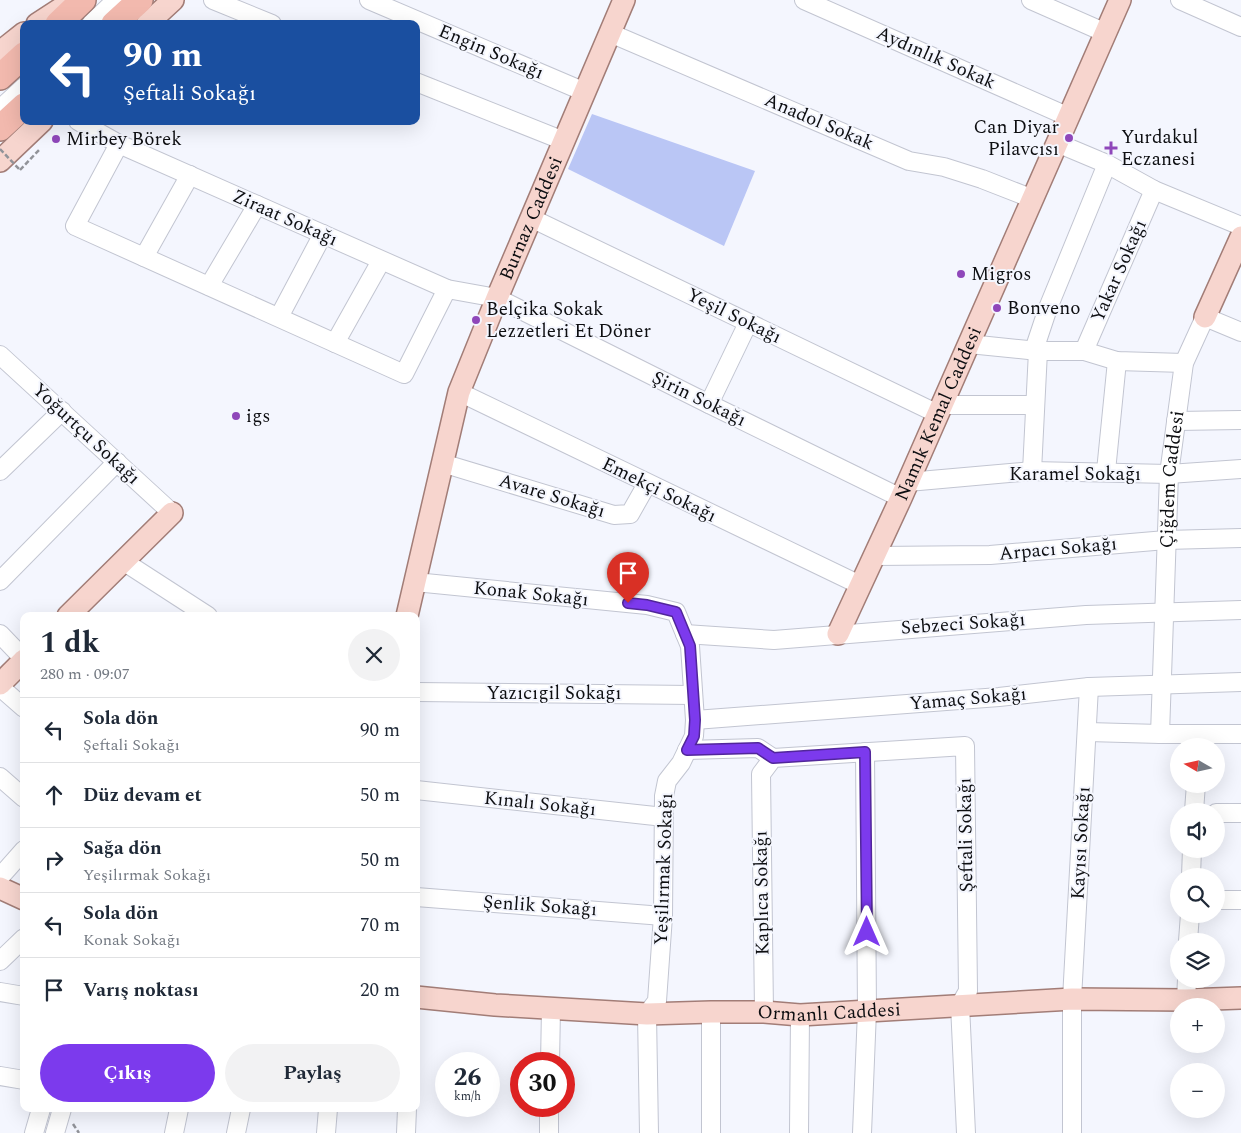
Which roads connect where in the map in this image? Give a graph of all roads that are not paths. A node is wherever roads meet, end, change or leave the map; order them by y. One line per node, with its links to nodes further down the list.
1 (74, 0): 13 (main road)
2 (83, 0): 14 (highway)
3 (116, 0): 15 (street)
4 (140, 0): 16 (highway)
5 (173, 0): 17 (main road)
6 (213, 0): 18 (street)
7 (369, 0): 19 (street, Engin Sokağı)
8 (624, 0): 22 (main road, Burnaz Caddesi)
9 (804, 0): 33 (street, Aydınlık Sokak)
10 (1031, 0): 23 (street)
11 (1120, 0): 23 (main road, Namık Kemal Caddesi)
12 (1180, 0): 21 (street)
13 (42, 20)
14 (62, 20)
15 (95, 20)
16 (118, 20)
17 (151, 20)
18 (262, 20)
19 (416, 20)
20 (420, 22): 30 (street, Engin Sokağı)
21 (1241, 27)
22 (610, 33): 30 (main road, Burnaz Caddesi); 44 (street, Anadol Sokak)
23 (1106, 33): 33 (main road, Namık Kemal Caddesi)
24 (20, 36): 25 (main road)
25 (0, 52)
26 (20, 59): 27 (highway)
27 (0, 77)
28 (420, 84): 37 (street)
29 (20, 91): 31 (street)
30 (585, 92): 37 (main road, Burnaz Caddesi)
31 (0, 109)
32 (20, 110): 36 (highway)
33 (1069, 117): 38 (main road, Namık Kemal Caddesi)
34 (38, 125): 40 (main road)
35 (85, 125): 39 (street, Ziraat Sokağı)
36 (0, 128)
37 (564, 141): 46 (main road, Burnaz Caddesi)
38 (1057, 143): 41 (street); 44 (main road, Namık Kemal Caddesi)
39 (119, 144): 42 (street, Ziraat Sokağı); 50 (street)
40 (0, 161)
41 (1107, 164): 43 (street); 61 (street)
42 (190, 175): 45 (street, Ziraat Sokağı); 50 (street)
43 (1154, 190): 47 (street); 62 (street, Yakar Sokağı)
44 (1033, 199): 60 (main road, Namık Kemal Caddesi)
45 (257, 205): 48 (street, Ziraat Sokağı); 52 (street)
46 (531, 218): 54 (main road, Burnaz Caddesi); 57 (street, Yeşil Sokağı)
47 (1241, 226)
48 (323, 234): 51 (street, Ziraat Sokağı); 55 (street)
49 (1241, 237): 56 (main road, Çiğdem Caddesi)
50 (144, 257): 52 (street)
51 (381, 261): 53 (street, Ziraat Sokağı); 59 (street)
52 (209, 286): 55 (street)
53 (447, 289): 54 (street, Ziraat Sokağı); 59 (street)
54 (497, 298): 66 (main road, Burnaz Caddesi); 67 (street, Şirin Sokağı)
55 (279, 317): 59 (street)
56 (1205, 317): 58 (street); 65 (street, Çiğdem Caddesi)
57 (748, 322): 67 (street); 69 (street, Yeşil Sokağı)
58 (1241, 332)
59 (335, 343)
60 (969, 344): 61 (street); 69 (main road, Namık Kemal Caddesi)
61 (1036, 351): 62 (street); 68 (street)
62 (1084, 351): 64 (street)
63 (2, 361): 70 (street, Yoğurtçu Sokağı)
64 (1117, 361): 65 (street); 78 (street)
65 (1184, 363): 72 (street, Çiğdem Caddesi)
66 (458, 392): 74 (main road, Burnaz Caddesi); 80 (street, Emekçi Sokağı)
67 (709, 404): 81 (street, Şirin Sokağı)
68 (1035, 405): 69 (street); 77 (street)
69 (940, 410): 81 (main road, Namık Kemal Caddesi)
70 (62, 411): 73 (street, Yoğurtçu Sokağı); 76 (street)
71 (1241, 420): 72 (street)
72 (1176, 421): 79 (street, Çiğdem Caddesi)
73 (116, 462): 82 (street, Yoğurtçu Sokağı); 87 (street)
74 (442, 463): 80 (street, Avare Sokağı); 88 (main road, Burnaz Caddesi)
75 (1241, 469): 79 (street, Karamel Sokağı)
76 (0, 471)
77 (1032, 471): 78 (street, Karamel Sokağı); 81 (street, Karamel Sokağı)
78 (1106, 471): 79 (street, Karamel Sokağı)
79 (1169, 474): 84 (street, Çiğdem Caddesi)
80 (647, 484): 89 (street, Emekçi Sokağı)
81 (905, 490): 85 (main road, Namık Kemal Caddesi)
82 (172, 513): 86 (main road)
83 (1241, 538): 84 (street, Arpacı Sokağı)
84 (1166, 540): 85 (street, Arpacı Sokağı); 95 (street, Çiğdem Caddesi)
85 (874, 556): 89 (main road, Namık Kemal Caddesi)
86 (123, 561): 91 (main road); 92 (street)
87 (0, 581)
88 (415, 582): 93 (main road, Burnaz Caddesi); 94 (street, Konak Sokağı)
89 (860, 586): 98 (main road, Namık Kemal Caddesi)
90 (1241, 610): 95 (street, Sebzeci Sokağı)
91 (74, 612)
92 (202, 612)
93 (408, 612)
94 (676, 612): 97 (street, Yeşilırmak Sokağı)
95 (1164, 612): 98 (street, Sebzeci Sokağı); 102 (street, Çiğdem Caddesi)
96 (0, 634): 99 (street)
97 (685, 634): 98 (street, Sebzeci Sokağı); 106 (street, Yeşilırmak Sokağı)
98 (838, 634)
99 (20, 656)
100 (20, 664): 103 (main road)
101 (1241, 682): 102 (street, Yamaç Sokağı)
102 (1161, 684): 104 (street, Yamaç Sokağı); 110 (street, Çiğdem Caddesi)
103 (0, 685): 107 (street)
104 (1089, 688): 108 (street, Yamaç Sokağı); 109 (street, Kayısı Sokağı)
105 (420, 692): 106 (street, Yazıcıgil Sokağı)
106 (693, 695): 108 (street, Yeşilırmak Sokağı)
107 (20, 704)
108 (695, 720): 114 (street, Yeşilırmak Sokağı)
109 (1088, 732): 110 (street); 138 (street, Kayısı Sokağı)
110 (1160, 734): 112 (street)
111 (1241, 734): 113 (street)
112 (1186, 738)
113 (1213, 738)
114 (694, 752): 115 (street); 117 (street); 123 (street, Yeşilırmak Sokağı)
115 (748, 752)
116 (865, 752): 117 (street, Şeftali Sokağı); 141 (street, Şeftali Sokağı); 143 (street)
117 (773, 758): 145 (street, Kaplıca Sokağı)
118 (0, 777): 120 (street)
119 (420, 790): 123 (street, Kınalı Sokağı)
120 (20, 794)
121 (1225, 813): 122 (street)
122 (1241, 813)
123 (664, 817): 131 (street, Yeşilırmak Sokağı)
124 (20, 854): 125 (street)
125 (0, 877)
126 (0, 888): 127 (main road)
127 (20, 897)
128 (420, 897): 131 (street, Şenlik Sokağı)
129 (1225, 900): 130 (street)
130 (1241, 900)
131 (663, 916): 146 (street, Yeşilırmak Sokağı)
132 (20, 942): 133 (street)
133 (0, 961)
134 (0, 992): 135 (street)
135 (20, 995)
136 (420, 996): 142 (main road, Ormanlı Caddesi)
137 (1241, 998): 139 (main road, Ormanlı Caddesi)
138 (1072, 999): 140 (main road, Ormanlı Caddesi); 141 (main road, Ormanlı Caddesi); 170 (street, Kayısı Sokağı)
139 (1225, 999)
140 (1170, 1000)
141 (960, 1004): 143 (main road, Ormanlı Caddesi); 169 (street, Şeftali Sokağı)
142 (551, 1008): 146 (main road, Ormanlı Caddesi); 148 (street)
143 (868, 1011): 147 (main road, Ormanlı Caddesi); 168 (street)
144 (711, 1012): 145 (main road, Ormanlı Caddesi); 146 (main road, Ormanlı Caddesi); 166 (street)
145 (764, 1012): 147 (main road, Ormanlı Caddesi)
146 (648, 1014): 165 (street, Yeşilırmak Sokağı)
147 (800, 1015): 167 (street)
148 (550, 1052)
149 (0, 1076): 150 (street)
150 (20, 1079)
151 (40, 1112): 158 (street)
152 (61, 1112): 159 (street)
153 (178, 1112): 160 (street)
154 (240, 1112): 161 (street)
155 (328, 1112): 162 (street)
156 (407, 1112): 163 (street)
157 (549, 1117): 164 (street)
158 (34, 1133)
159 (55, 1133)
160 (174, 1133)
161 (236, 1133)
162 (326, 1133)
163 (406, 1133)
164 (549, 1133)
165 (649, 1133)
166 (710, 1133)
167 (799, 1133)
168 (862, 1133)
169 (966, 1133)
170 (1072, 1133)

